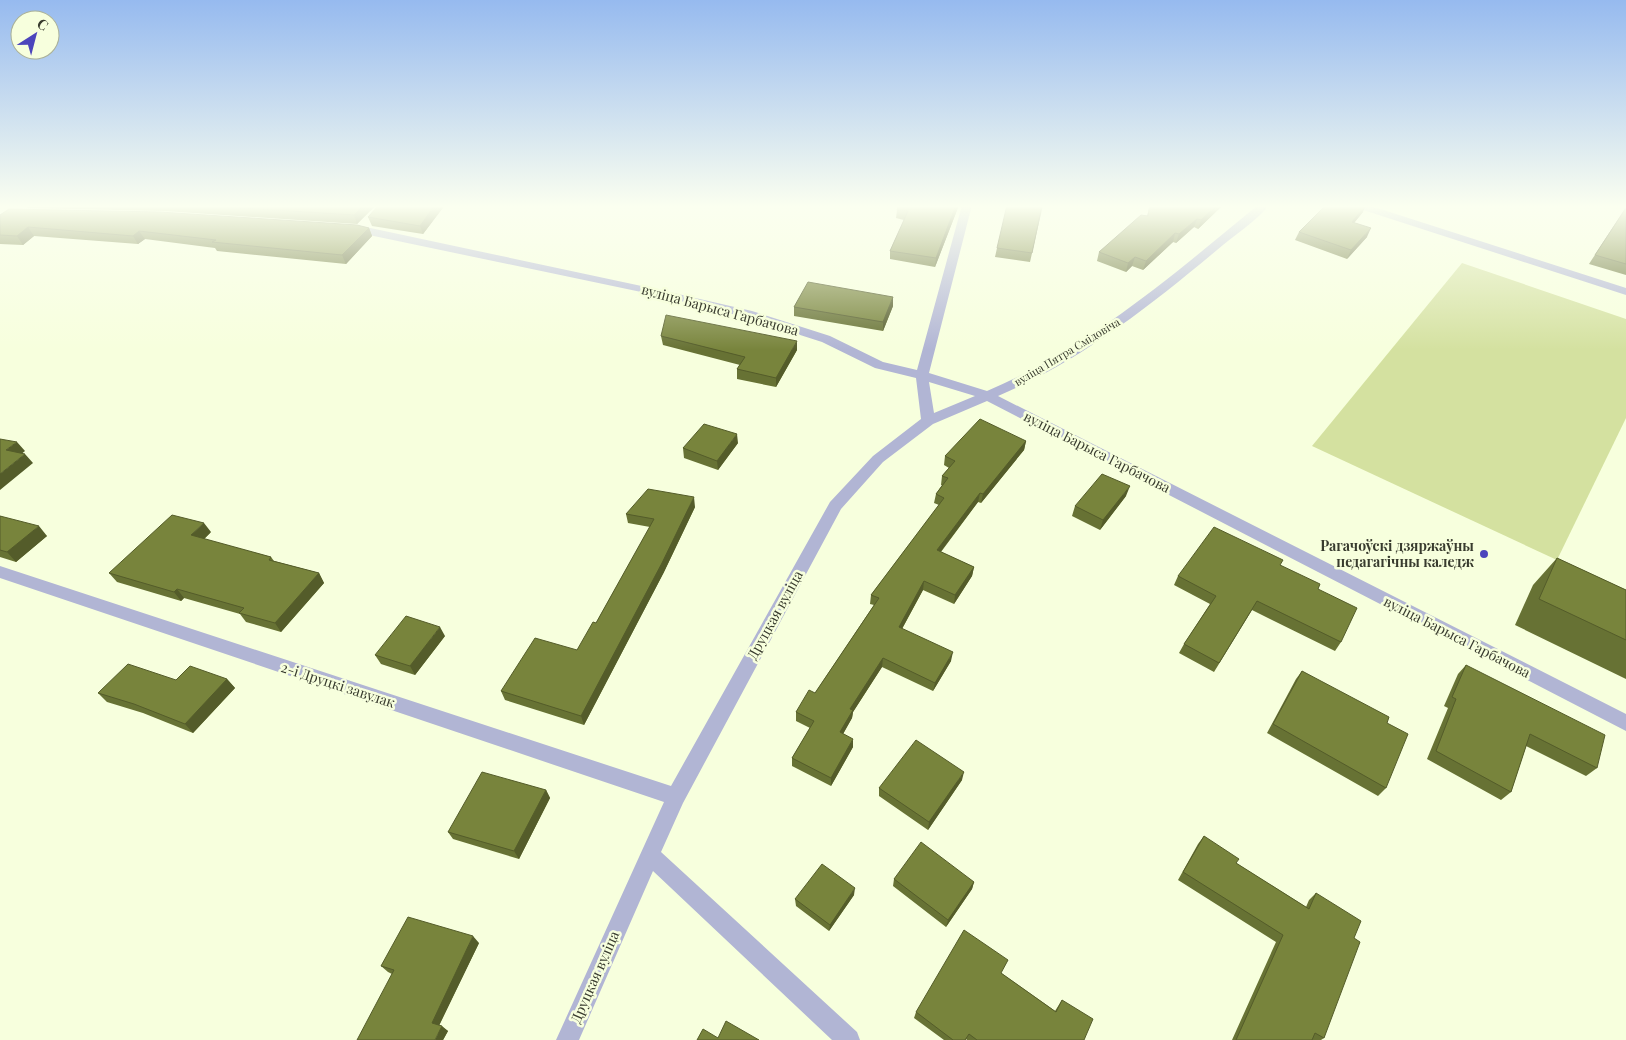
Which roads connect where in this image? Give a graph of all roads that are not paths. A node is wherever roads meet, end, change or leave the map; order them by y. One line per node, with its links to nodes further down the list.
1 (476, 254): 6 (street, вуліца Барыса Гарбачова)
2 (955, 254): 6 (street)
3 (1206, 254): 7 (street, вуліца Пятра Смідовіча)
4 (1508, 254): 5 (street)
5 (1626, 292)
6 (922, 375): 7 (street, вуліца Барыса Гарбачова); 8 (street)
7 (988, 396): 8 (street, вуліца Пятра Смідовіча); 10 (street, вуліца Барыса Гарбачова)
8 (928, 421): 11 (street, Друцкая вуліца)
9 (0, 572): 11 (street, 2-і Друцкі завулак)
10 (1626, 724)
11 (676, 797): 12 (street, Друцкая вуліца)
12 (650, 855): 13 (street, Друцкая вуліца); 14 (street)
13 (567, 1040)
14 (849, 1040)

